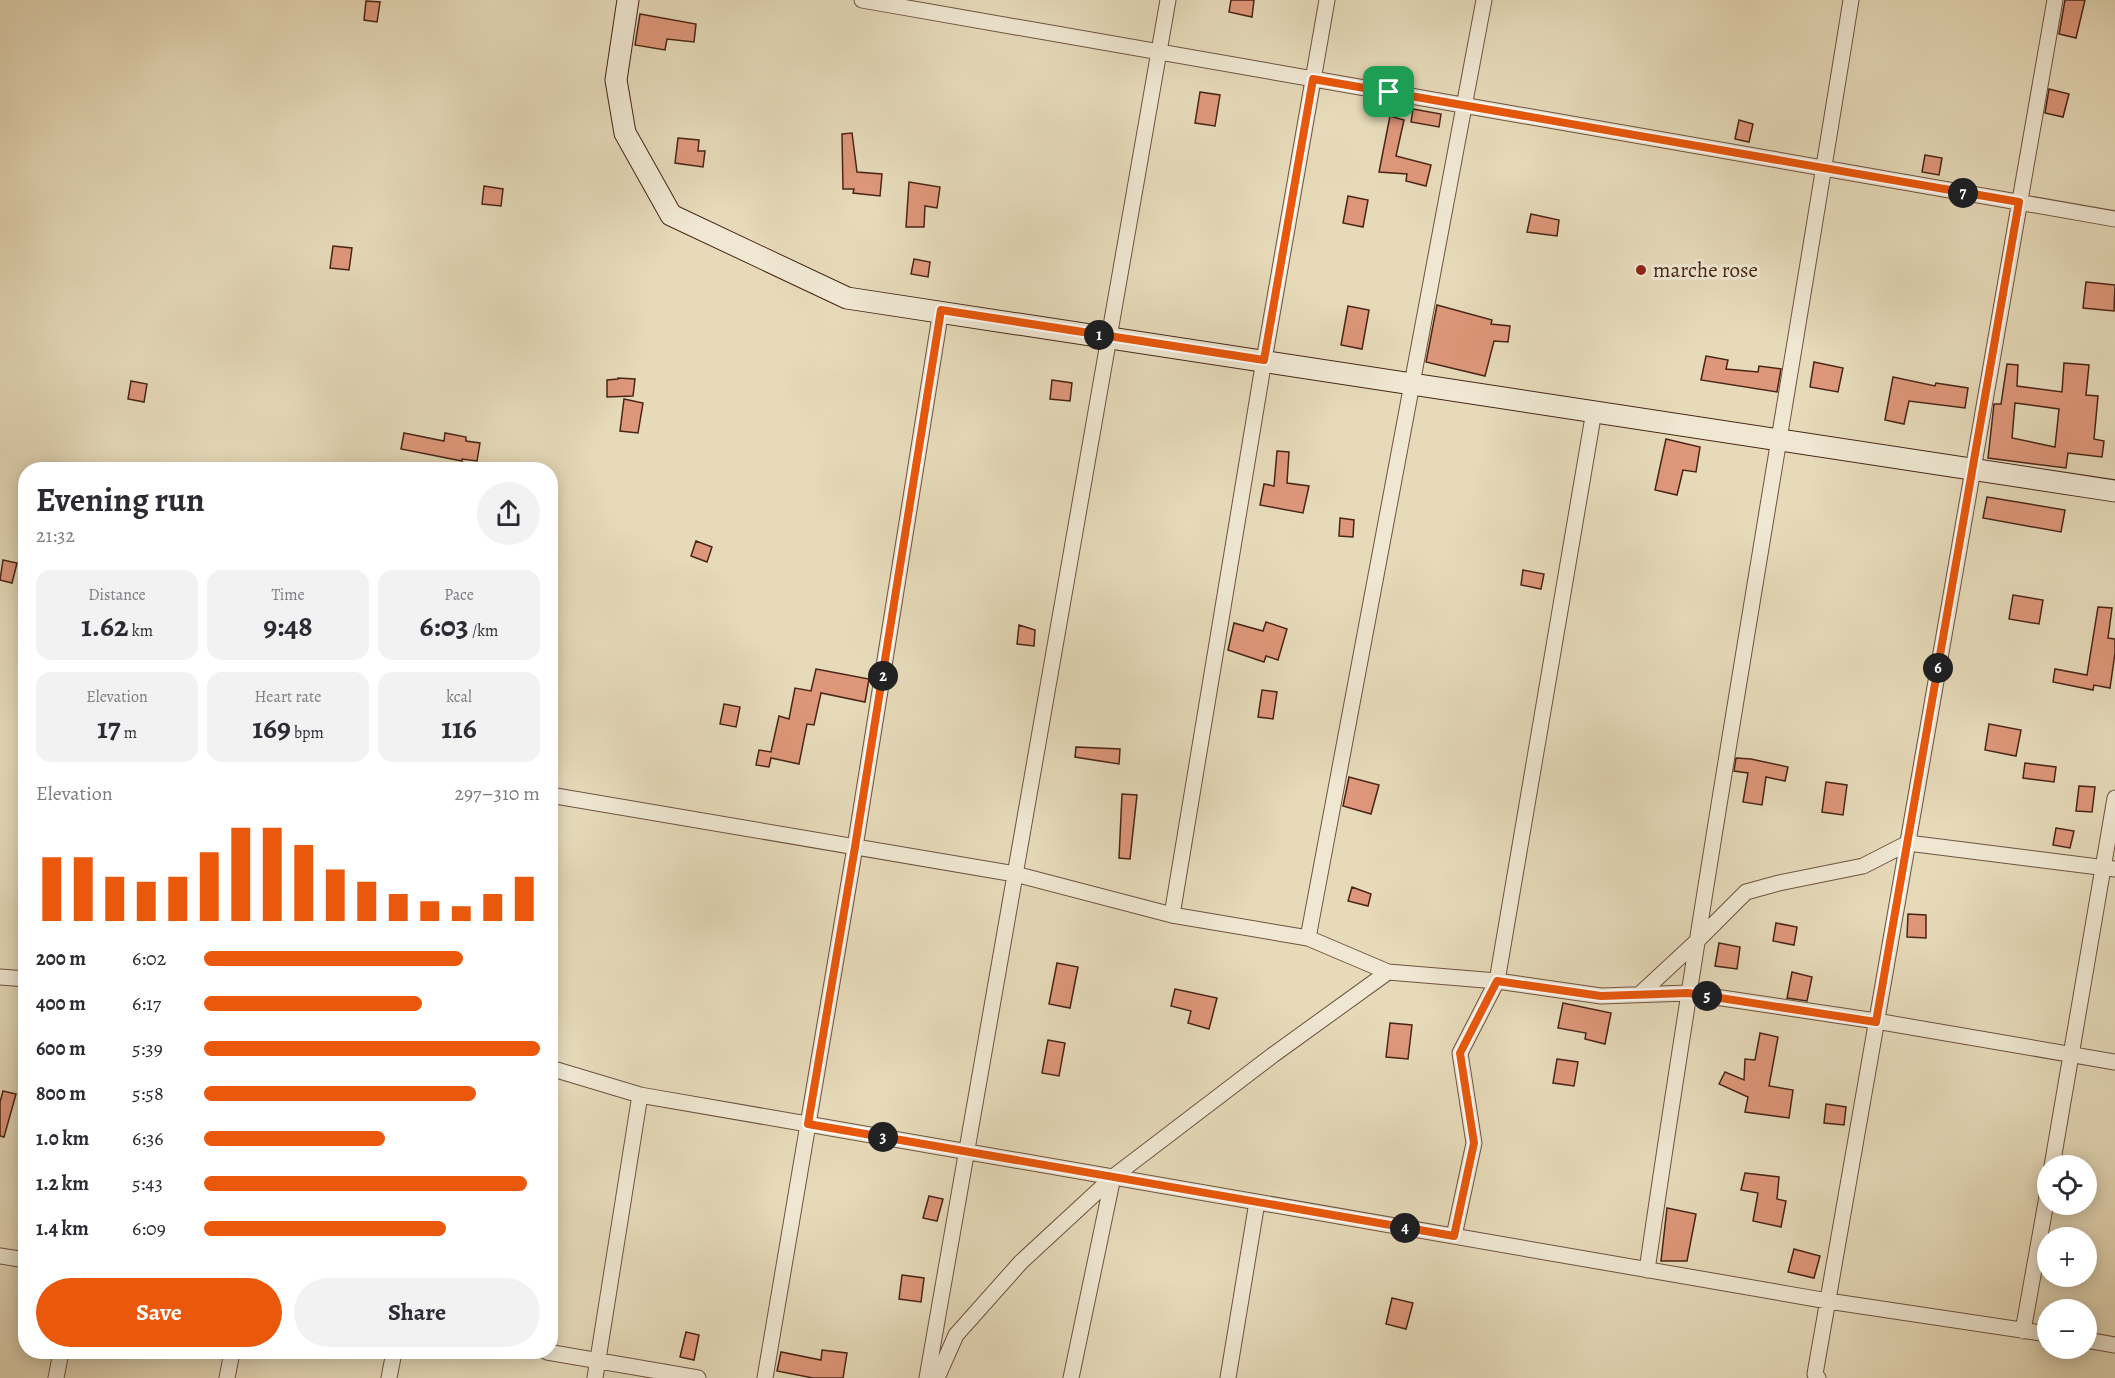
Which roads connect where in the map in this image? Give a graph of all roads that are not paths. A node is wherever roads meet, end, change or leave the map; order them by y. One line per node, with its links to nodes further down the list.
1 (628, 0): 14 (street)
2 (862, 0): 8 (street)
3 (1168, 0): 8 (street)
4 (1327, 0): 9 (street)
5 (1484, 0): 10 (street)
6 (1851, 0): 11 (street)
7 (2055, 0): 12 (street)
8 (1159, 52): 9 (street); 15 (street)
9 (1313, 79): 10 (street); 16 (street)
10 (1464, 105): 11 (street); 17 (street)
11 (1824, 168): 12 (street); 19 (street)
12 (2019, 202): 13 (street); 20 (street)
13 (2115, 219)
14 (941, 310): 15 (street); 25 (street)
15 (1109, 336): 16 (street); 27 (street)
16 (1264, 360): 17 (street); 28 (street)
17 (1412, 383): 18 (street); 29 (street)
18 (1594, 411): 19 (street); 34 (street)
19 (1780, 439): 20 (street); 30 (street)
20 (1973, 469): 21 (street); 24 (street)
21 (2115, 491)
22 (558, 796): 25 (street)
23 (2115, 798): 26 (street)
24 (1908, 843): 26 (street); 30 (street); 37 (street)
25 (855, 847): 27 (street); 42 (street)
26 (2109, 868): 38 (street)
27 (1015, 874): 28 (street); 43 (street)
28 (1172, 915): 29 (street)
29 (1308, 938): 31 (street)
30 (1696, 942): 35 (street); 36 (street)
31 (1388, 972): 34 (street); 45 (street)
32 (0, 977): 33 (street)
33 (18, 978)
34 (1497, 981): 36 (street); 48 (street)
35 (1688, 993): 36 (street); 37 (street); 51 (street)
36 (1640, 994)
37 (1876, 1022): 38 (street); 52 (street)
38 (2071, 1055): 39 (street); 44 (street)
39 (2115, 1062)
40 (558, 1070): 41 (street)
41 (640, 1095): 42 (street); 61 (street)
42 (808, 1124): 43 (street); 67 (street)
43 (966, 1151): 45 (street); 68 (street)
44 (2054, 1155)
45 (1113, 1177): 46 (street); 69 (street); 70 (street)
46 (1257, 1202): 48 (street); 71 (street)
47 (2044, 1215): 53 (street)
48 (1454, 1236): 51 (street)
49 (0, 1256): 50 (street)
50 (18, 1259)
51 (1647, 1270): 52 (street)
52 (1828, 1301): 53 (street); 72 (street)
53 (2024, 1331): 54 (street)
54 (2037, 1333)
55 (2097, 1342): 56 (street)
56 (2115, 1344)
57 (558, 1354): 61 (street)
58 (60, 1359): 62 (street)
59 (231, 1359): 63 (street)
60 (393, 1359): 64 (street)
61 (598, 1360): 65 (street); 66 (street)
62 (56, 1378)
63 (227, 1378)
64 (389, 1378)
65 (595, 1378)
66 (698, 1378)
67 (765, 1378)
68 (927, 1378)
69 (937, 1378)
70 (1071, 1378)
71 (1228, 1378)
72 (1818, 1378)

